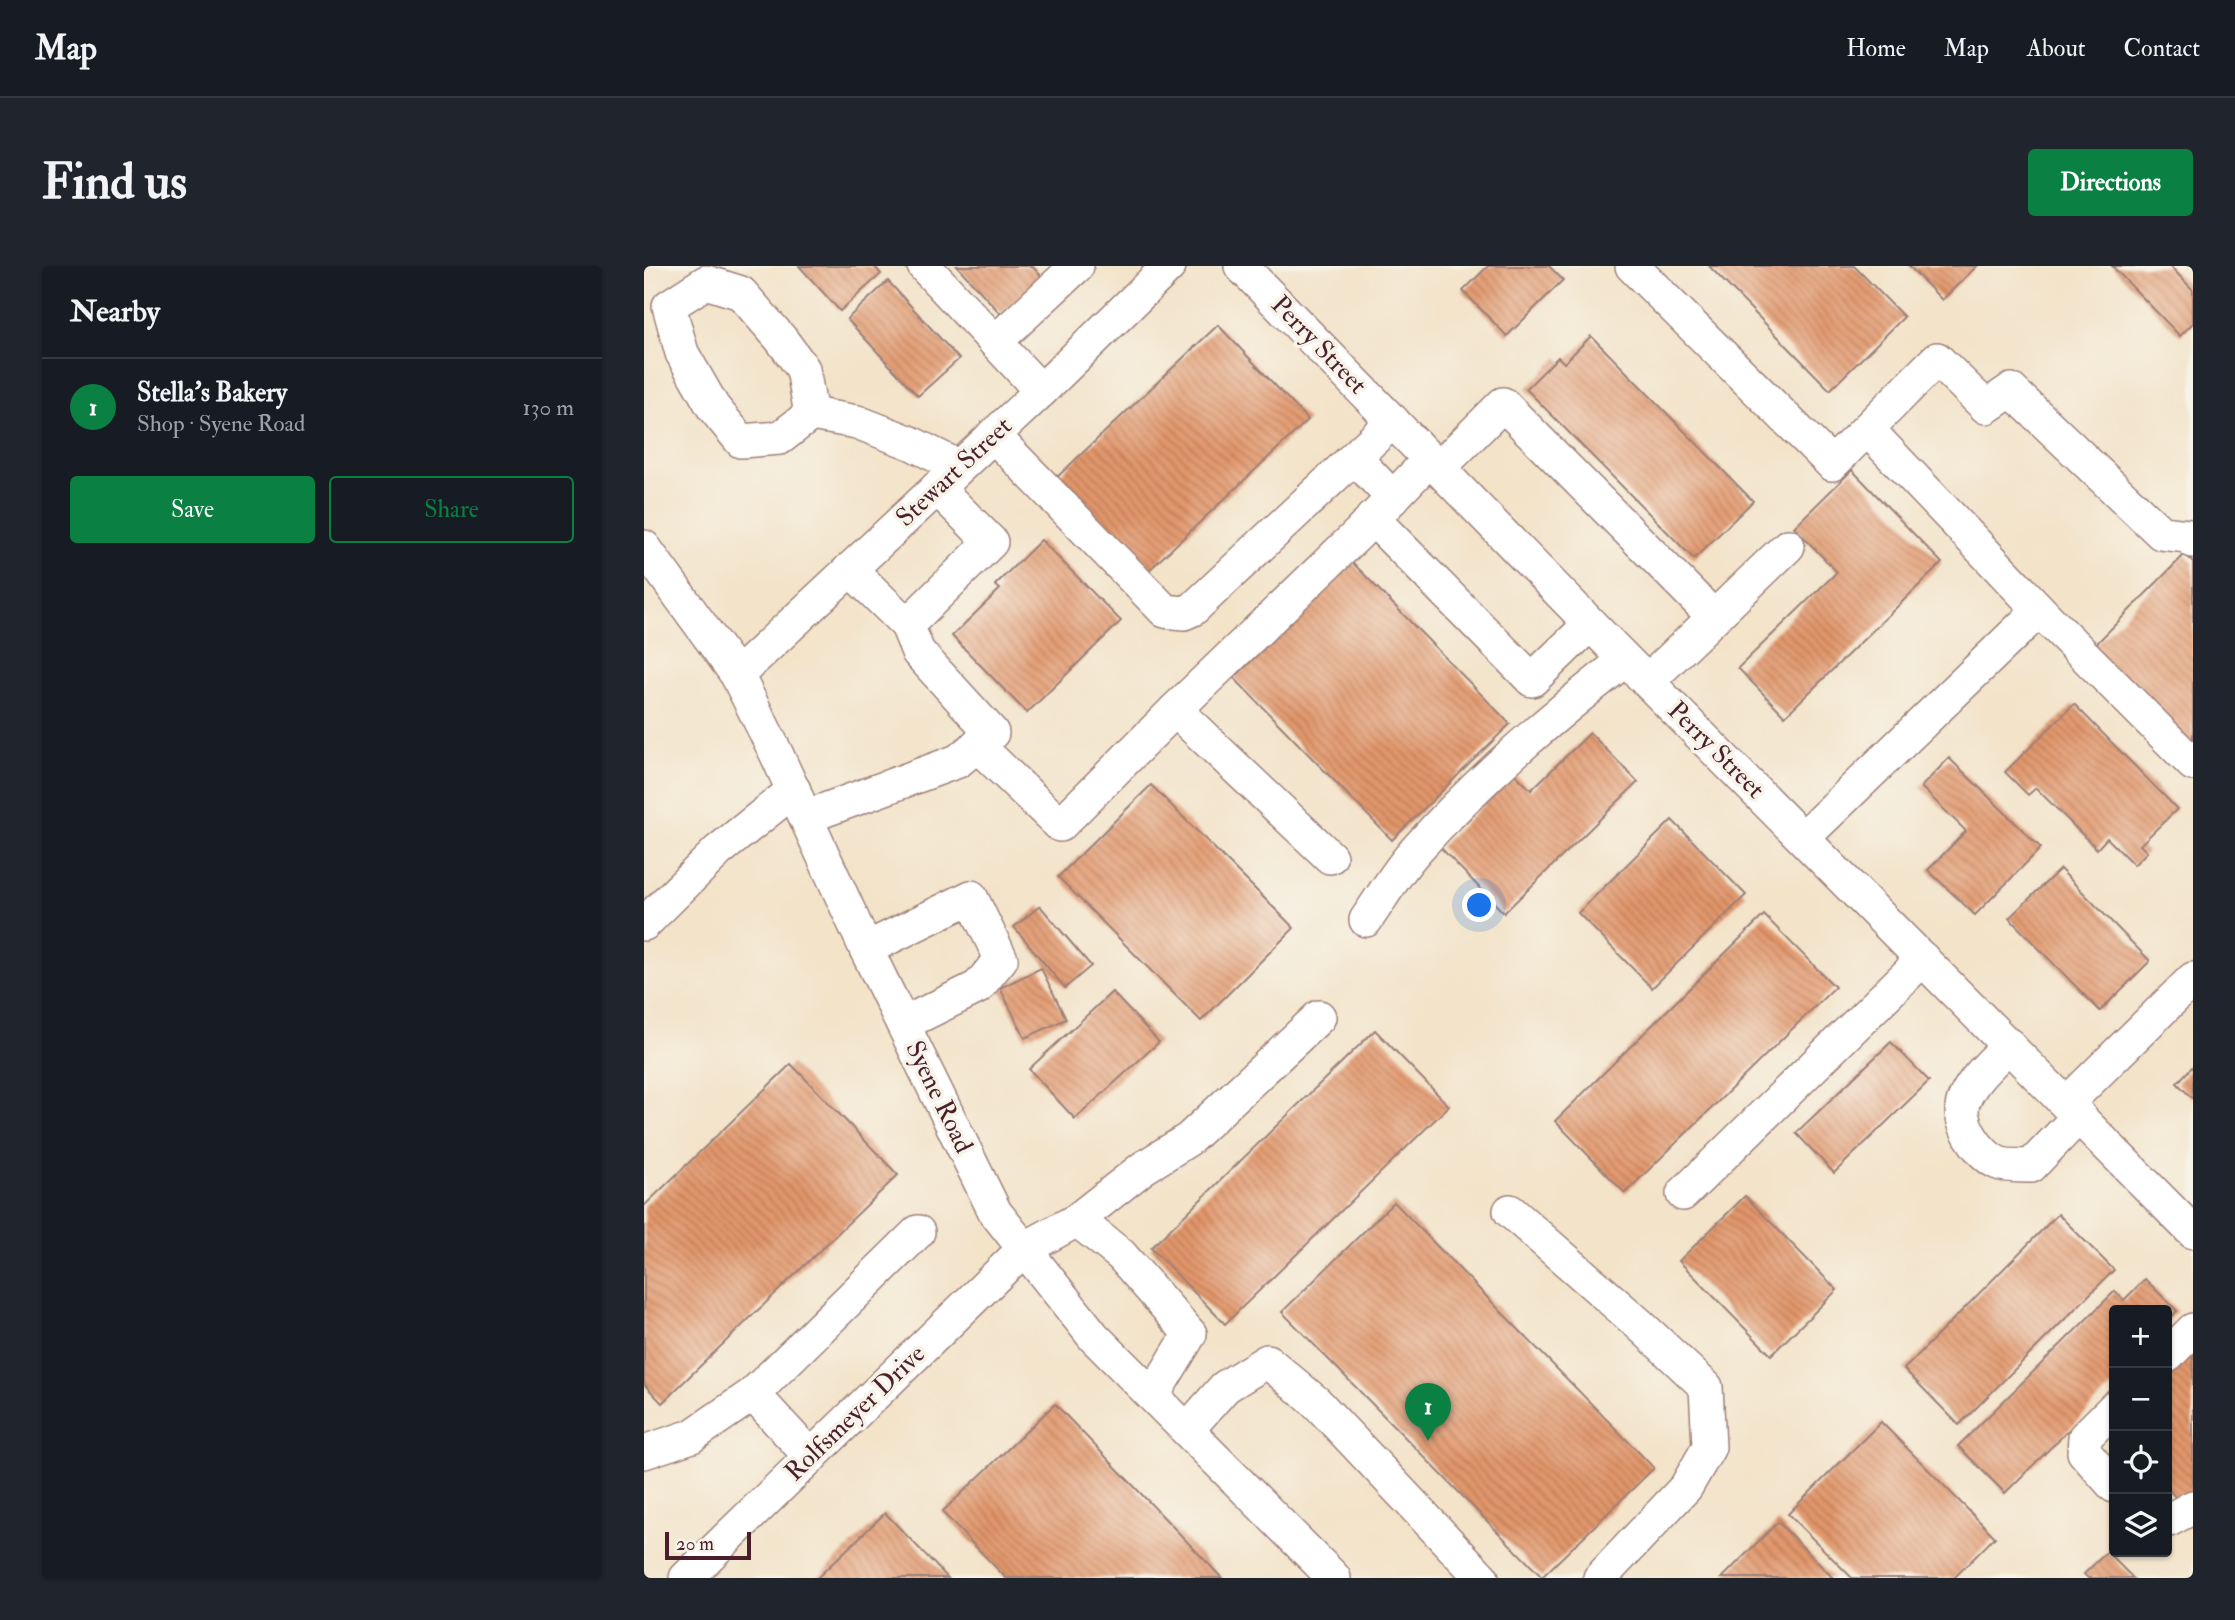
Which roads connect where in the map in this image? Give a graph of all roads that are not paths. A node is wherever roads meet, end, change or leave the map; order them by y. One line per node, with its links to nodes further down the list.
1 (924, 266): 6 (street)
2 (1077, 266): 6 (street)
3 (1169, 266): 7 (street, Stewart Street)
4 (1241, 266): 9 (street, Perry Street)
5 (1632, 266): 10 (street)
6 (995, 342): 7 (street)
7 (1041, 391): 11 (street, Stewart Street)
8 (811, 414): 8 (street); 14 (street)
9 (1393, 421): 12 (street); 13 (street, Perry Street)
10 (1867, 429): 16 (street); 20 (street)
11 (993, 435): 12 (street); 14 (street, Stewart Street)
12 (1354, 458): 15 (street)
13 (1434, 464): 15 (street); 21 (street); 22 (street, Perry Street)
14 (948, 477): 19 (street, Stewart Street); 23 (street)
15 (1383, 508): 22 (street); 26 (street)
16 (2193, 541)
17 (1788, 546): 21 (street)
18 (644, 547): 25 (street, Syene Road)
19 (850, 569): 23 (street); 25 (street, Stewart Street)
20 (2039, 610): 28 (street); 30 (street)
21 (1714, 617): 24 (street)
22 (1590, 624): 24 (street, Perry Street)
23 (907, 625): 27 (street)
24 (1636, 670): 30 (street, Perry Street); 32 (street)
25 (737, 675): 29 (street, Syene Road)
26 (1175, 710): 27 (street); 31 (street)
27 (977, 745): 29 (street)
28 (2193, 764)
29 (800, 804): 33 (street); 34 (street, Syene Road)
30 (1803, 838): 35 (street, Perry Street)
31 (1330, 857)
32 (1366, 920)
33 (644, 924)
34 (866, 948): 38 (street, Syene Road); 38 (street)
35 (1923, 959): 39 (street, Perry Street); 41 (street)
36 (2193, 979): 40 (street)
37 (1319, 1017): 43 (street, Rolfsmeyer Drive)
38 (903, 1024): 46 (street, Syene Road)
39 (2009, 1045): 40 (street, Perry Street); 40 (street)
40 (2073, 1110): 45 (street, Perry Street)
41 (1683, 1195)
42 (1510, 1212): 61 (street)
43 (1077, 1220): 46 (street, Rolfsmeyer Drive); 50 (street)
44 (918, 1232): 49 (street)
45 (2193, 1232)
46 (1024, 1249): 50 (street, Syene Road); 54 (street, Rolfsmeyer Drive)
47 (2193, 1330): 48 (street)
48 (2172, 1351)
49 (754, 1394): 53 (street); 54 (street)
50 (1153, 1395): 52 (street, Syene Road)
51 (2109, 1413): 55 (street)
52 (1187, 1430): 58 (street, Syene Road); 60 (street)
53 (644, 1452)
54 (811, 1457): 59 (street, Rolfsmeyer Drive)
55 (2109, 1480)
56 (2193, 1507): 57 (street)
57 (2172, 1518)
58 (1327, 1576)
59 (686, 1578)
60 (1482, 1578)
61 (1600, 1578)

